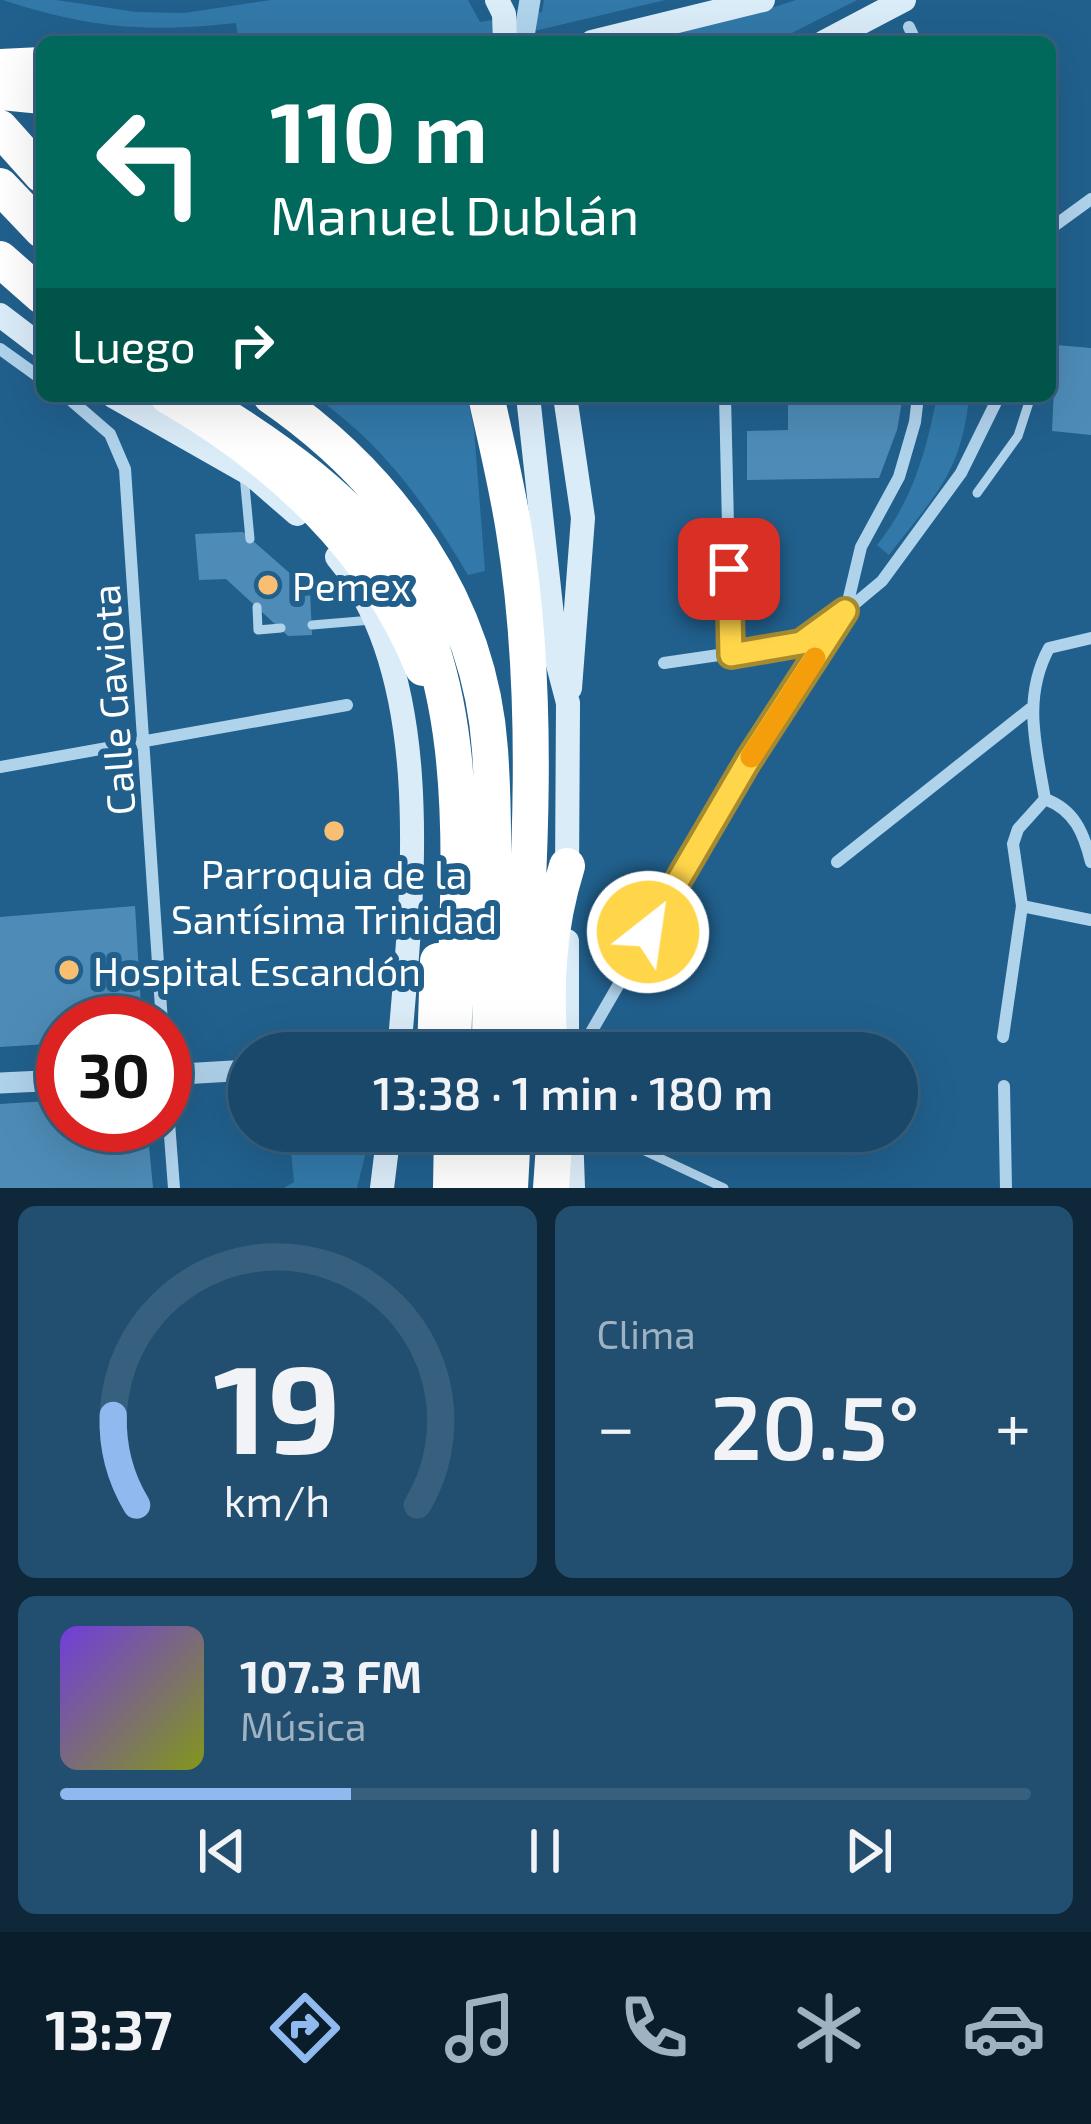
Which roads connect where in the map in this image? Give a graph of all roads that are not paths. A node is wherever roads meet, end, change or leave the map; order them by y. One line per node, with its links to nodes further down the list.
1 (763, 0): 7 (main road)
2 (904, 0): 8 (main road)
3 (515, 6): 5 (main road); 6 (street)
4 (910, 27): 9 (street)
5 (507, 36)
6 (522, 36)
7 (616, 36)
8 (835, 36)
9 (914, 36)
10 (36, 65): 11 (highway)
11 (0, 67)
12 (0, 92): 13 (highway)
13 (36, 95)
14 (0, 128): 15 (highway)
15 (36, 168)
16 (0, 186): 19 (highway)
17 (1091, 199): 20 (street)
18 (0, 202): 21 (highway)
19 (36, 224)
20 (1056, 225)
21 (36, 237)
22 (0, 259): 24 (highway)
23 (0, 275): 25 (highway)
24 (36, 291)
25 (36, 307)
26 (0, 315): 27 (main road)
27 (36, 342)
28 (0, 349): 29 (street)
29 (36, 375)
30 (73, 402): 58 (street, Calle Gaviota)
31 (124, 402): 44 (main road)
32 (177, 402): 70 (highway)
33 (201, 402): 71 (highway, bridge)
34 (276, 402): 59 (highway)
35 (278, 402): 72 (highway, bridge)
36 (487, 402): 43 (highway)
37 (529, 402): 55 (main road)
38 (566, 402): 55 (main road)
39 (725, 402): 53 (street)
40 (917, 402): 48 (street)
41 (996, 402): 48 (street)
42 (1029, 402): 45 (lane)
43 (494, 433): 59 (highway); 62 (highway)
44 (243, 470): 46 (lane); 49 (main road)
45 (977, 493)
46 (250, 539)
47 (257, 607): 51 (lane)
48 (845, 611): 53 (street); 78 (street)
49 (373, 620): 50 (lane); 69 (main road)
50 (312, 625)
51 (280, 628)
52 (1091, 638): 57 (street)
53 (731, 655): 54 (street)
54 (664, 662)
55 (568, 703): 65 (main road)
56 (346, 705): 58 (street)
57 (1030, 709): 61 (street); 63 (street)
58 (146, 739): 60 (street); 68 (street, Calle Gaviota)
59 (498, 755): 73 (highway)
60 (0, 767)
61 (1045, 799): 64 (street); 66 (street)
62 (528, 856): 74 (highway); 75 (highway)
63 (837, 862)
64 (1091, 862)
65 (567, 866): 76 (highway); 77 (main road)
66 (1022, 906): 67 (street); 79 (street)
67 (1091, 920)
68 (160, 996)
69 (400, 1032)
70 (435, 1032)
71 (453, 1032)
72 (489, 1032)
73 (490, 1032)
74 (519, 1032)
75 (544, 1032)
76 (546, 1032)
77 (567, 1032)
78 (591, 1032)
79 (1004, 1037)
80 (228, 1071): 81 (street)
81 (192, 1072)
82 (36, 1081): 83 (street)
83 (0, 1083)
84 (1004, 1086): 99 (street)
85 (170, 1152): 92 (street)
86 (386, 1152): 93 (main road)
87 (432, 1152): 94 (highway)
88 (452, 1152): 95 (highway)
89 (488, 1152): 96 (highway)
90 (512, 1152): 97 (highway)
91 (647, 1152): 98 (lane)
92 (173, 1188)
93 (382, 1188)
94 (431, 1188)
95 (451, 1188)
96 (488, 1188)
97 (510, 1188)
98 (724, 1188)
99 (1006, 1188)

